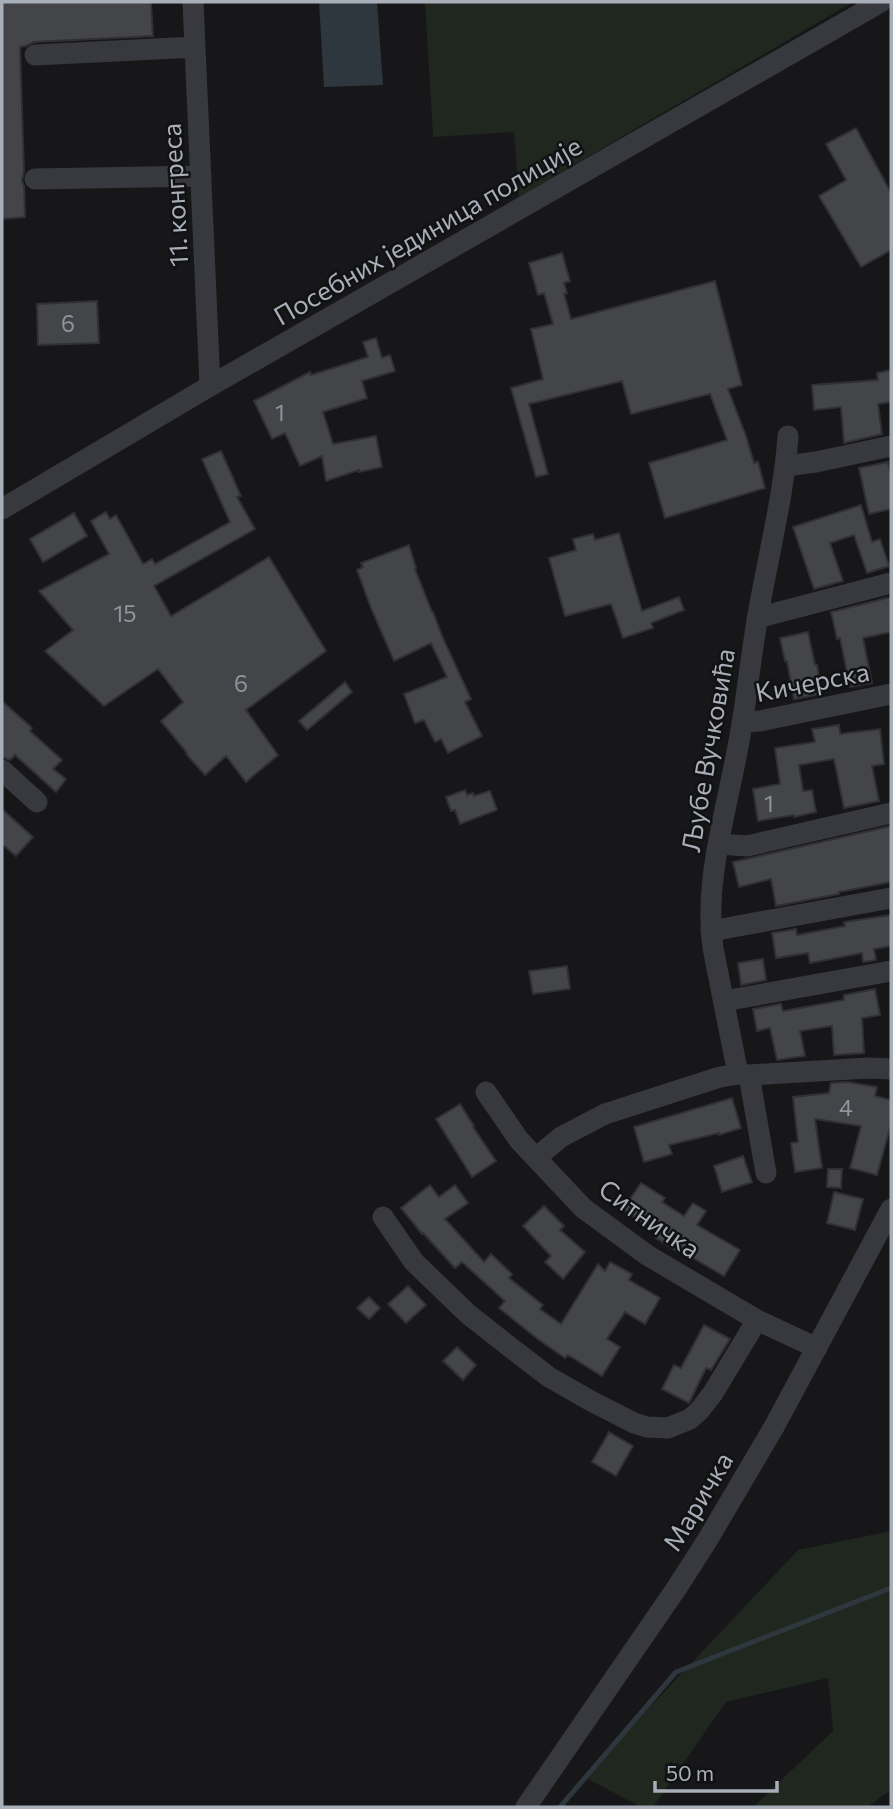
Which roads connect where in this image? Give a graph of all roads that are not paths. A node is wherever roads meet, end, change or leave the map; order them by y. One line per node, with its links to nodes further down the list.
1 (193, 2): 3 (street, 11. конгреса)
2 (881, 2): 7 (street, Посебних јединица полиције)
3 (195, 47): 4 (street); 5 (street, 11. конгреса)
4 (35, 55)
5 (201, 176): 6 (street); 7 (street, 11. конгреса)
6 (35, 179)
7 (210, 386): 11 (street, Посебних јединица полиције)
8 (788, 436): 10 (street, Љубе Вучковића)
9 (891, 446): 10 (street)
10 (786, 466): 13 (street, Љубе Вучковића)
11 (2, 509)
12 (891, 583): 13 (street)
13 (757, 618): 15 (street, Љубе Вучковића)
14 (891, 694): 15 (street, Кичерска)
15 (743, 722): 19 (street, Љубе Вучковића)
16 (2, 770): 17 (street)
17 (37, 802)
18 (891, 814): 19 (street)
19 (719, 844): 21 (street, Љубе Вучковића)
20 (891, 898): 21 (street)
21 (711, 931): 23 (street, Љубе Вучковића)
22 (891, 971): 23 (street)
23 (724, 1000): 25 (street, Љубе Вучковића)
24 (891, 1069): 25 (street)
25 (744, 1074): 27 (street); 28 (street, Љубе Вучковића)
26 (486, 1092): 27 (street, Ситничка)
27 (536, 1158): 31 (street, Ситничка)
28 (766, 1173)
29 (891, 1209): 32 (street, Маричка)
30 (383, 1217): 31 (street)
31 (757, 1320): 32 (street, Ситничка)
32 (817, 1349): 33 (street, Маричка)
33 (526, 1807)

